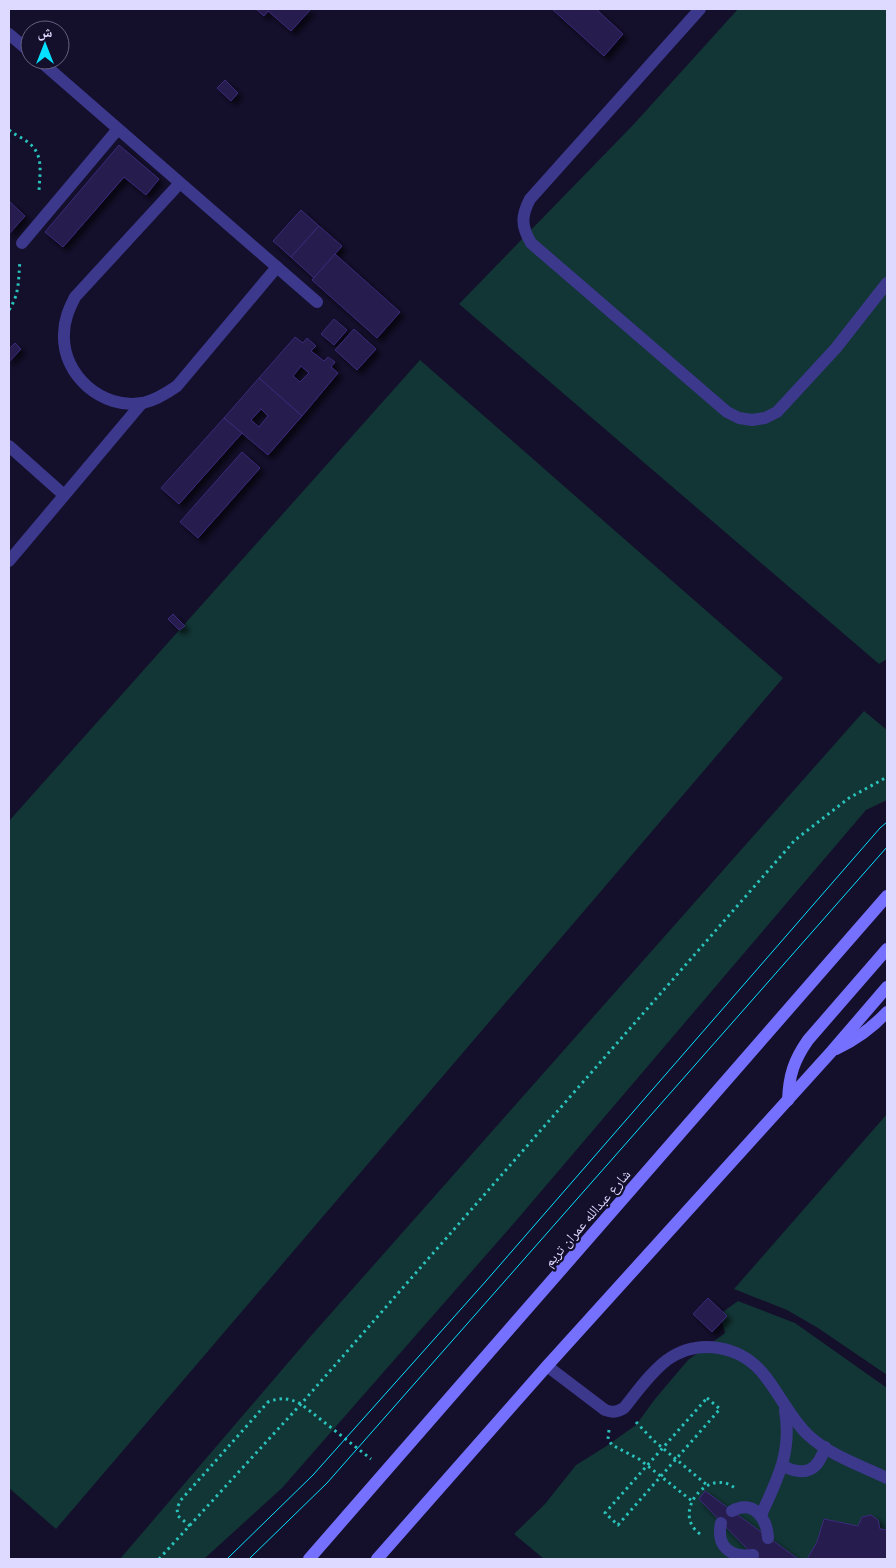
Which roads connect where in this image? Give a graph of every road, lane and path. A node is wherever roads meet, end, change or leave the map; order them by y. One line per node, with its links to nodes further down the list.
1 (700, 9): 11 (lane)
2 (9, 34): 3 (lane)
3 (20, 43)
4 (50, 70): 5 (lane)
5 (118, 129): 7 (lane); 8 (lane)
6 (9, 130): 8 (path)
7 (180, 183): 10 (lane); 14 (lane)
8 (46, 214): 9 (lane)
9 (22, 243): 13 (path)
10 (277, 267): 12 (lane); 14 (lane)
11 (887, 283)
12 (317, 302)
13 (9, 310)
14 (142, 403): 16 (lane)
15 (9, 446): 16 (lane)
16 (64, 495): 17 (lane)
17 (9, 561)
18 (887, 777): 27 (path)
19 (887, 896): 35 (street, شارع عبدالله عمران تريم)
20 (887, 949): 24 (street)
21 (887, 987): 23 (street)
22 (887, 1012): 23 (street)
23 (832, 1051): 24 (street)
24 (788, 1100): 25 (street)
25 (547, 1366): 29 (lane); 49 (street)
26 (784, 1403): 28 (lane); 30 (lane); 34 (lane)
27 (301, 1404): 35 (path); 43 (path); 43 (path)
28 (624, 1408): 29 (lane); 31 (path)
29 (612, 1412): 33 (path)
30 (825, 1447): 34 (lane); 37 (lane)
31 (663, 1448): 32 (path); 32 (path); 33 (path)
32 (676, 1459): 36 (path); 38 (path)
33 (647, 1466): 36 (path); 36 (path)
34 (783, 1466): 41 (lane)
35 (385, 1471): 48 (street, شارع عبدالله عمران تريم)
36 (661, 1476): 39 (path)
37 (887, 1478)
38 (707, 1485)
39 (692, 1501)
40 (732, 1511): 41 (lane)
41 (761, 1515): 44 (lane)
42 (721, 1522): 45 (lane)
43 (190, 1526): 47 (path)
44 (768, 1538)
45 (725, 1555): 46 (lane)
46 (753, 1555)
47 (159, 1559)
48 (308, 1559)
49 (377, 1559)

